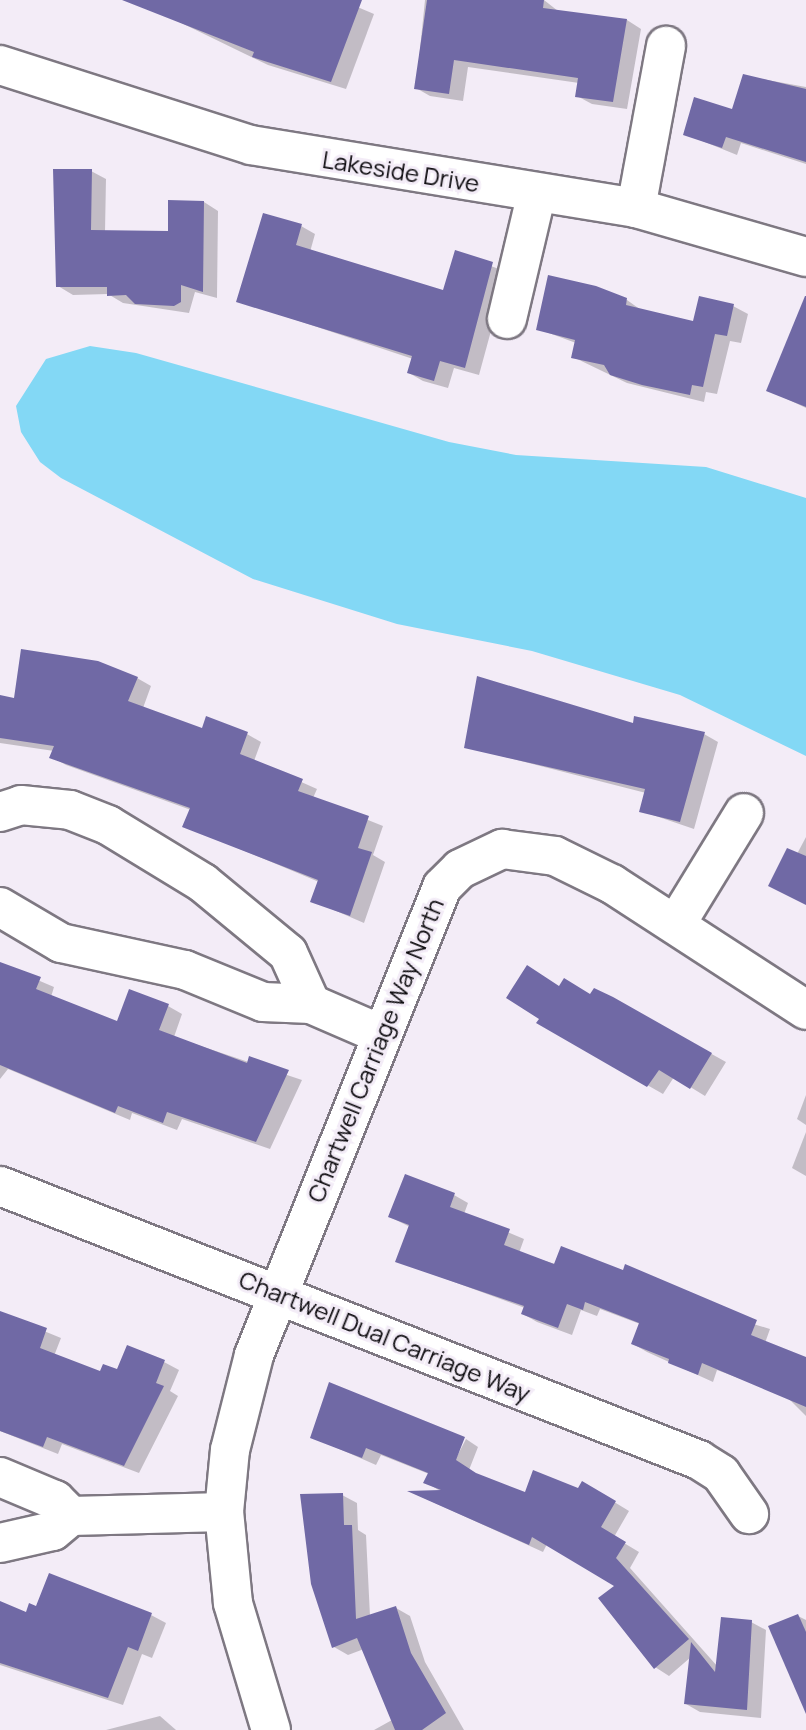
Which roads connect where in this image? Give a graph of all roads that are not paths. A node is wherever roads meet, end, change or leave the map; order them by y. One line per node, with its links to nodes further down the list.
1 (666, 46): 4 (street)
2 (0, 65): 3 (street, Lakeside Drive)
3 (537, 192): 4 (street, Lakeside Drive); 6 (street)
4 (636, 208): 5 (street, Lakeside Drive)
5 (806, 257)
6 (507, 319)
7 (0, 812): 11 (street)
8 (744, 813): 10 (street)
9 (0, 907): 11 (street)
10 (676, 924): 12 (street, Chartwell Carriage Way North); 13 (street, Chartwell Carriage Way North)
11 (311, 1004): 13 (street)
12 (806, 1010)
13 (378, 1033): 15 (street, Chartwell Carriage Way North)
14 (0, 1186): 15 (street, Chartwell Dual Carriage Way)
15 (278, 1294): 17 (street, Chartwell Carriage Way North); 18 (street, Chartwell Dual Carriage Way)
16 (0, 1477): 19 (street)
17 (224, 1512): 19 (street); 21 (street, Chartwell Carriage Way North)
18 (749, 1514)
19 (71, 1516): 20 (street)
20 (0, 1544)
21 (271, 1730)

